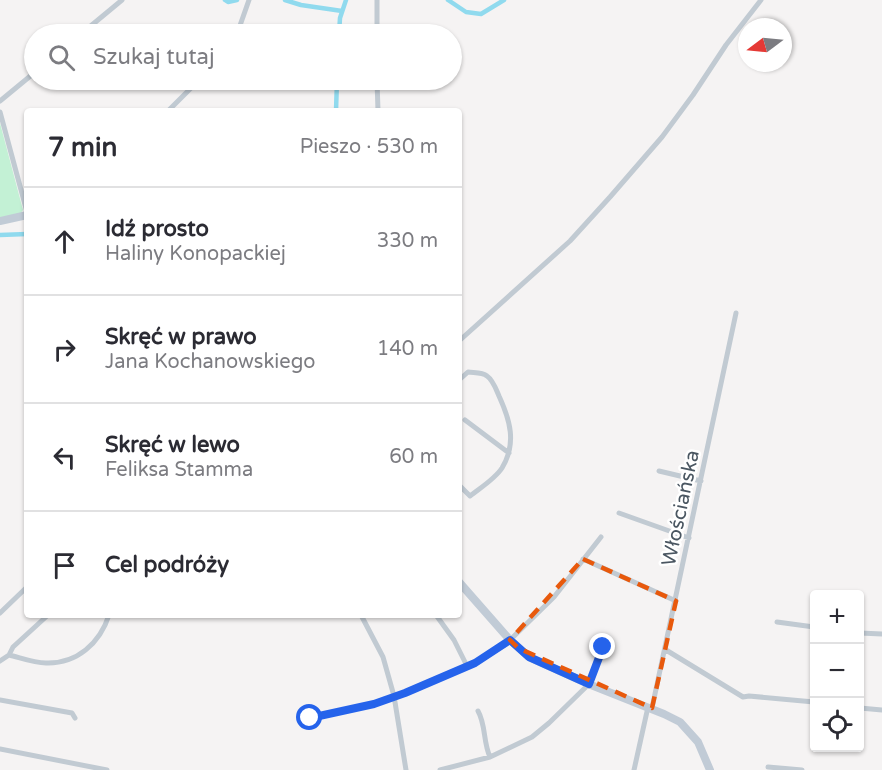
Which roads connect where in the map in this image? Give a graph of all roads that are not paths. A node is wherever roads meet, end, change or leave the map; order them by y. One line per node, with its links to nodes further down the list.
1 (122, 0): 5 (street)
2 (249, 0): 6 (street)
3 (376, 0): 7 (street)
4 (761, 0): 19 (street)
5 (93, 24)
6 (241, 24)
7 (377, 24)
8 (24, 81): 11 (street)
9 (190, 90): 12 (street)
10 (377, 90): 13 (street)
11 (0, 101)
12 (171, 108)
13 (378, 108)
14 (0, 112): 15 (street)
15 (24, 202)
16 (24, 214): 17 (street)
17 (0, 221)
18 (736, 313): 24 (street, Włościańska)
19 (462, 338)
20 (462, 377): 22 (street)
21 (465, 420): 22 (street)
22 (509, 453): 25 (street)
23 (659, 471): 24 (street)
24 (701, 481): 28 (street, Włościańska)
25 (462, 488)
26 (619, 513): 28 (street)
27 (601, 537): 29 (street)
28 (689, 538): 32 (street, Włościańska)
29 (583, 559): 32 (street); 42 (street)
30 (462, 585): 42 (street)
31 (24, 589): 33 (street)
32 (676, 601): 44 (street, Włościańska)
33 (0, 613)
34 (45, 618): 45 (street)
35 (108, 618): 45 (street)
36 (364, 618): 49 (street)
37 (438, 618): 47 (street)
38 (777, 622): 39 (street)
39 (810, 626)
40 (864, 633): 41 (street)
41 (882, 634)
42 (510, 640): 47 (street); 48 (street)
43 (594, 643): 48 (street)
44 (666, 650): 51 (street); 52 (street, Włościańska)
45 (9, 655): 46 (street)
46 (0, 661)
47 (467, 666): 49 (street)
48 (589, 684): 52 (street); 59 (street)
49 (394, 696): 57 (street); 62 (street)
50 (0, 700): 56 (street)
51 (810, 702)
52 (650, 707): 64 (street, Włościańska); 65 (street)
53 (864, 708): 54 (street)
54 (882, 710)
55 (478, 711): 59 (street)
56 (75, 718)
57 (310, 718)
58 (0, 748): 61 (street)
59 (490, 757): 63 (street)
60 (768, 767): 66 (street)
61 (107, 770)
62 (406, 770)
63 (440, 770)
64 (634, 770)
65 (710, 770)
66 (802, 770)

